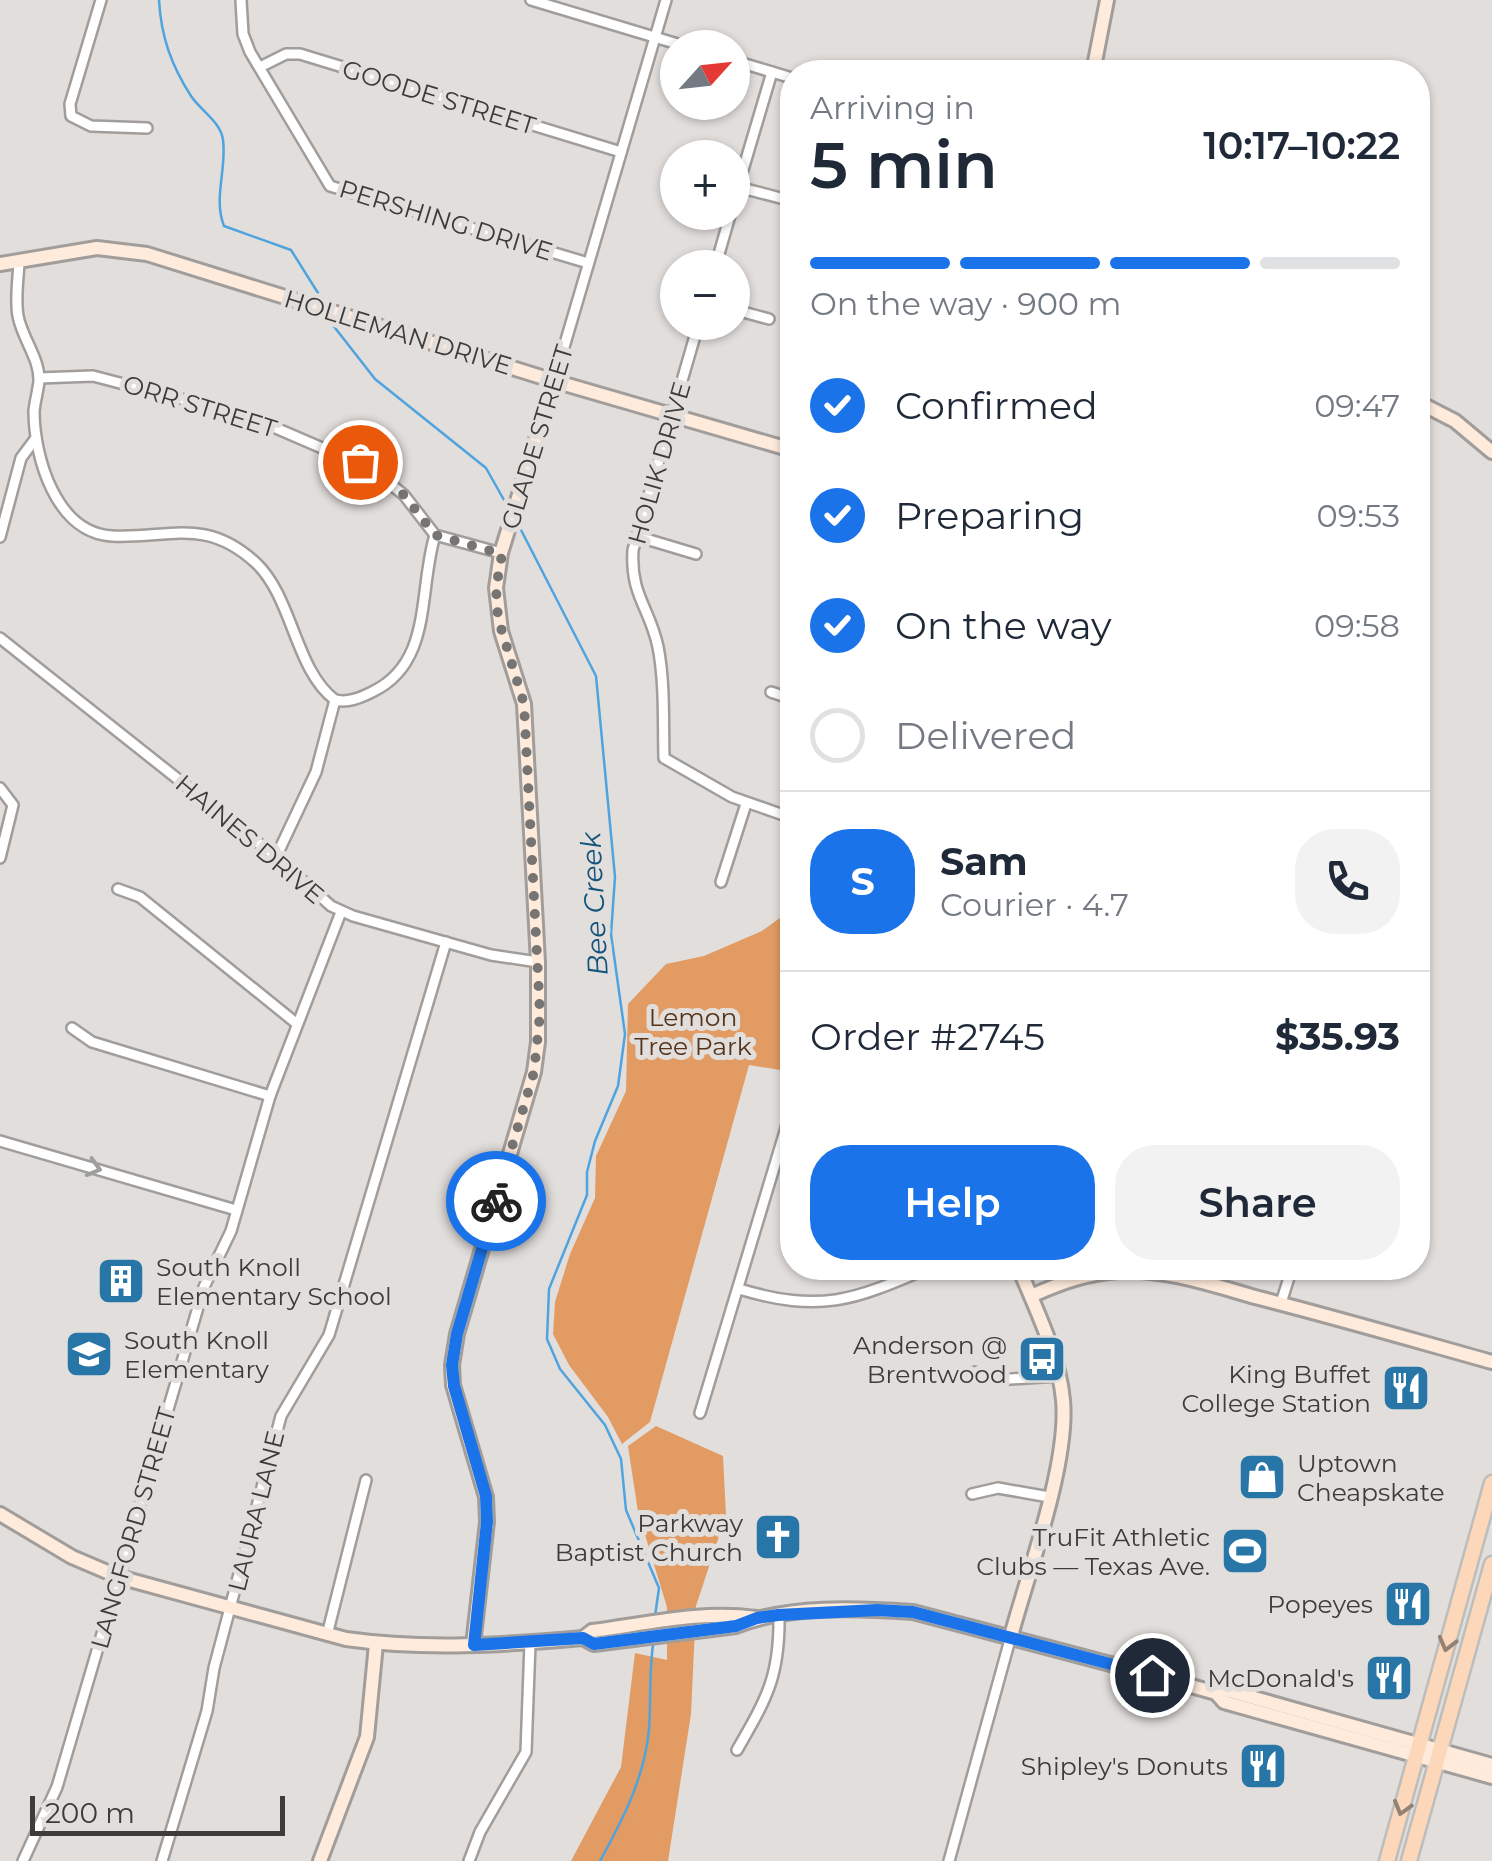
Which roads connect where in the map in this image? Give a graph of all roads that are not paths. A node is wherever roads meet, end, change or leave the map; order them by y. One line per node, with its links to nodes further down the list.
1 (101, 0): 13 (street)
2 (241, 0): 10 (street, PERSHING DRIVE)
3 (531, 0): 6 (street)
4 (666, 0): 6 (street, GLADE STREET)
5 (1107, 0): 8 (street)
6 (654, 37): 7 (street); 15 (street, GLADE STREET)
7 (660, 39)
8 (1095, 60)
9 (750, 65): 11 (street)
10 (260, 67): 15 (street, GOODE STREET); 19 (street, PERSHING DRIVE)
11 (772, 72): 12 (street); 14 (street)
12 (780, 74)
13 (147, 128)
14 (750, 146)
15 (621, 152): 19 (street, GLADE STREET)
16 (750, 190): 17 (street)
17 (780, 198)
18 (19, 263): 20 (street, HOLLEMAN DRIVE); 24 (street); 25 (street, HOLLEMAN DRIVE)
19 (588, 263): 25 (street, GLADE STREET)
20 (0, 264)
21 (750, 313): 22 (street)
22 (769, 318)
23 (694, 340): 27 (street, HOLIK DRIVE)
24 (40, 378): 28 (street); 31 (street, ORR STREET)
25 (554, 381): 27 (street, HOLLEMAN DRIVE); 34 (street, GLADE STREET)
26 (1430, 408): 30 (street)
27 (672, 416): 29 (street, HOLLEMAN DRIVE); 32 (street, HOLIK DRIVE)
28 (36, 438): 33 (street); 39 (street)
29 (780, 447)
30 (1492, 452)
31 (435, 535): 34 (street); 39 (street)
32 (636, 536): 35 (street); 41 (street, HOLIK DRIVE)
33 (0, 537)
34 (502, 554): 49 (street, GLADE STREET)
35 (696, 554)
36 (0, 638): 43 (street, HAINES DRIVE)
37 (771, 692): 38 (street)
38 (780, 695)
39 (335, 700): 43 (street)
40 (0, 788): 44 (street)
41 (746, 804): 42 (street, HOLIK DRIVE); 45 (street)
42 (780, 814)
43 (276, 856): 47 (street, HAINES DRIVE)
44 (0, 858)
45 (722, 882)
46 (118, 889): 50 (street)
47 (340, 912): 48 (street, HAINES DRIVE); 50 (street, LANGFORD STREET)
48 (446, 942): 49 (street, HAINES DRIVE); 75 (street, LAURA LANE)
49 (538, 962): 81 (street, GLADE STREET)
50 (296, 1023): 52 (street, LANGFORD STREET)
51 (72, 1028): 52 (street)
52 (270, 1096): 55 (street, LANGFORD STREET)
53 (0, 1141): 55 (street, one-way to 55)
54 (780, 1149): 61 (street)
55 (236, 1210): 74 (street, LANGFORD STREET)
56 (900, 1280): 61 (street)
57 (1024, 1280): 62 (street)
58 (1070, 1280): 62 (street)
59 (1189, 1280): 63 (street)
60 (1288, 1280): 63 (street)
61 (739, 1290): 67 (street)
62 (1031, 1296): 66 (street)
63 (1280, 1303): 64 (street)
64 (1492, 1362)
65 (975, 1372): 66 (street)
66 (1058, 1376): 71 (street)
67 (700, 1413)
68 (366, 1480): 77 (street)
69 (1492, 1482): 83 (main road, one-way to 83)
70 (972, 1494): 71 (street)
71 (1049, 1497): 78 (street)
72 (0, 1514): 74 (street)
73 (1492, 1564): 84 (main road)
74 (119, 1577): 75 (street); 87 (street, LANGFORD STREET)
75 (232, 1610): 77 (street); 88 (street, LAURA LANE)
76 (778, 1615): 78 (street); 79 (street); 82 (street)
77 (327, 1635): 80 (street)
78 (1012, 1636): 83 (street); 91 (street)
79 (530, 1642): 81 (street); 90 (street)
80 (376, 1644): 81 (street); 89 (street)
81 (474, 1645)
82 (737, 1750)
83 (1418, 1750): 84 (street); 92 (main road, one-way to 92)
84 (1438, 1755): 85 (street); 86 (street); 93 (main road)
85 (1492, 1766)
86 (1492, 1778)
87 (23, 1861)
88 (162, 1861)
89 (320, 1861)
90 (469, 1861)
91 (949, 1861)
92 (1387, 1861)
93 (1409, 1861)

